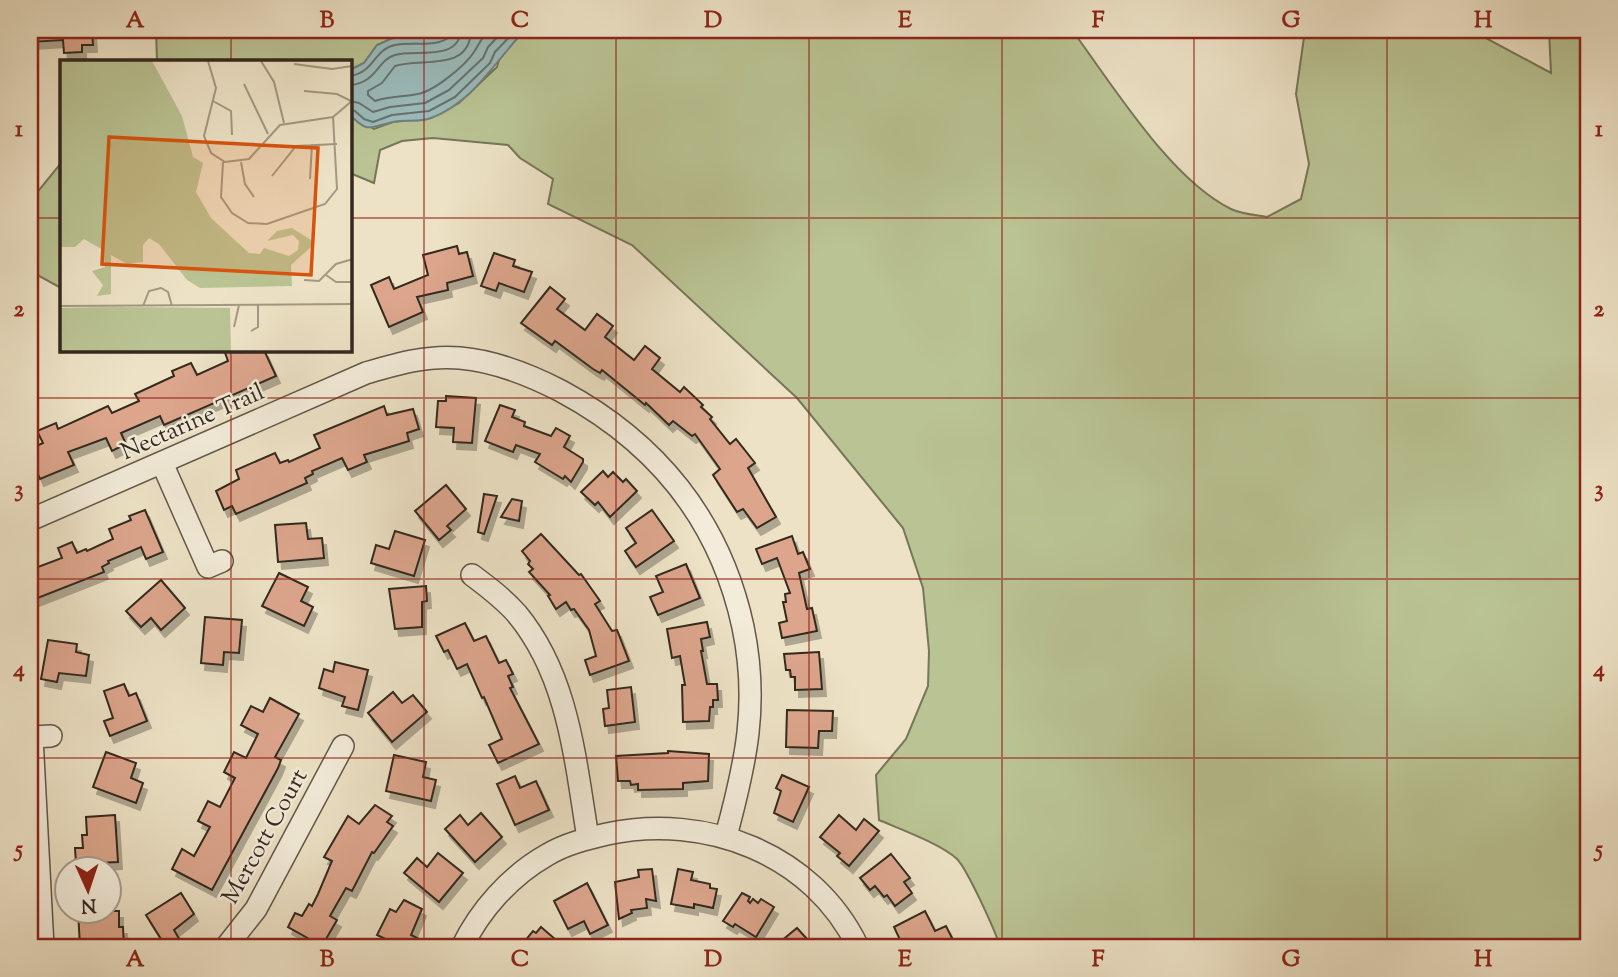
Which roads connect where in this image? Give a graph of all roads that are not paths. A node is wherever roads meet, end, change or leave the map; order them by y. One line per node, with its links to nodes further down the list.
1 (162, 463): 2 (street, Nectarine Trail); 3 (street); 7 (street, Nectarine Trail)
2 (30, 520)
3 (222, 561)
4 (472, 575): 8 (street)
5 (51, 736): 9 (street)
6 (343, 746): 10 (street, Mercott Court)
7 (726, 836): 8 (street); 12 (street)
8 (588, 838): 11 (street)
9 (43, 947)
10 (226, 947)
11 (462, 947)
12 (858, 947)

